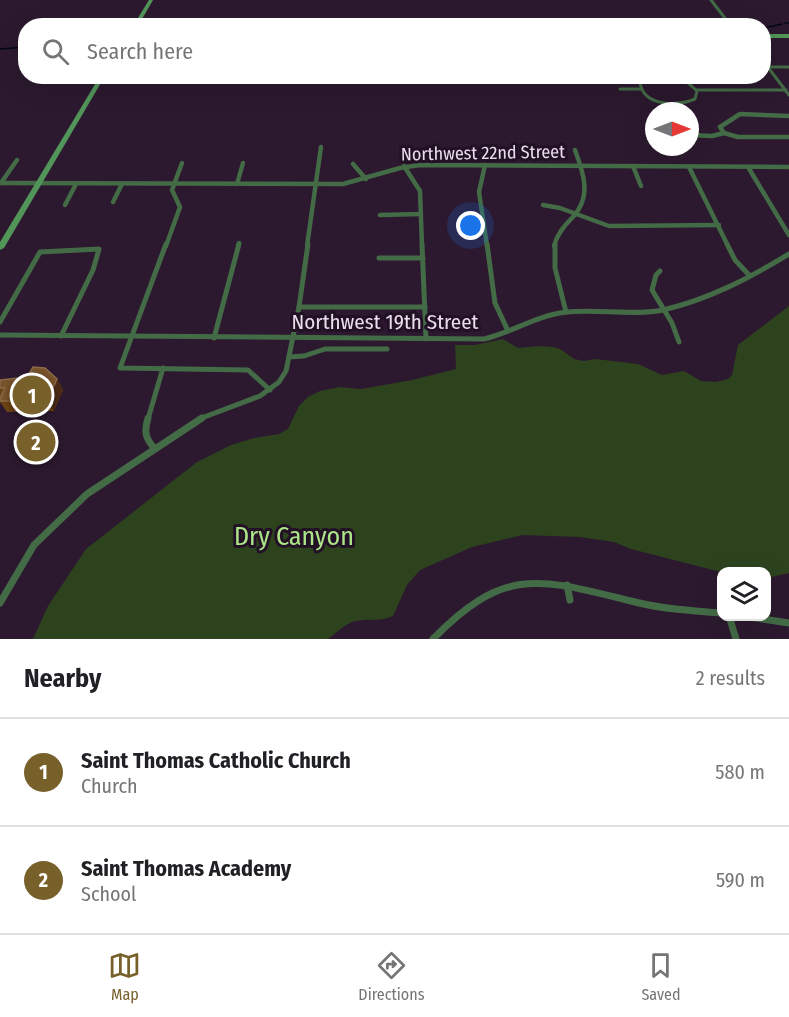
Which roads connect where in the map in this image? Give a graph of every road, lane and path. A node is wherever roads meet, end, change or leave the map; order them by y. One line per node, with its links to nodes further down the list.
1 (151, 0): 3 (street)
2 (711, 0): 4 (street)
3 (140, 18)
4 (725, 18)
5 (771, 36): 6 (street)
6 (789, 36)
7 (771, 67): 8 (street)
8 (789, 67)
9 (771, 72): 16 (street)
10 (98, 84): 38 (street)
11 (640, 84): 14 (street)
12 (689, 84): 15 (street)
13 (620, 89): 14 (street)
14 (641, 89): 17 (street)
15 (696, 90): 16 (street); 18 (street)
16 (787, 92)
17 (666, 102)
18 (684, 102)
19 (789, 116): 20 (street)
20 (724, 133): 21 (street); 22 (street)
21 (699, 135)
22 (789, 137)
23 (321, 147): 43 (street)
24 (575, 150): 31 (street)
25 (17, 160): 37 (street)
26 (182, 163): 41 (street)
27 (243, 163): 42 (street)
28 (353, 164): 36 (street)
29 (485, 165): 30 (street, Northwest 22nd Street); 31 (street, Northwest 22nd Street); 65 (street)
30 (404, 166): 36 (street, Northwest 22nd Street); 48 (street)
31 (580, 166): 32 (street, Northwest 22nd Street); 50 (street)
32 (633, 166): 33 (street, Northwest 22nd Street); 44 (street)
33 (689, 167): 34 (street, Northwest 22nd Street); 51 (street)
34 (748, 167): 35 (street, Northwest 22nd Street); 52 (street)
35 (789, 167)
36 (366, 179): 43 (street, Northwest 22nd Street)
37 (0, 184): 38 (street, Northwest 22nd Street)
38 (38, 184): 39 (street, Northwest 22nd Street); 54 (street)
39 (76, 184): 40 (street, Northwest 22nd Street); 46 (street)
40 (122, 184): 41 (street, Northwest 22nd Street); 45 (street)
41 (174, 184): 42 (street, Northwest 22nd Street); 68 (street)
42 (237, 184): 43 (street, Northwest 22nd Street)
43 (315, 185): 61 (street)
44 (641, 186)
45 (113, 202)
46 (65, 205)
47 (543, 205): 50 (street)
48 (421, 214): 49 (street); 57 (street)
49 (380, 215)
50 (575, 215): 51 (street); 63 (street)
51 (718, 225): 59 (street)
52 (789, 235)
53 (239, 243): 69 (street)
54 (0, 248)
55 (789, 254): 59 (street, Northwest 19th Street)
56 (379, 258): 57 (street)
57 (423, 258): 60 (street)
58 (660, 271): 62 (street)
59 (750, 276): 62 (street, Northwest 19th Street)
60 (425, 307): 61 (street); 71 (street)
61 (299, 308): 70 (street)
62 (662, 310): 63 (street, Northwest 19th Street); 72 (street)
63 (566, 312): 65 (street, Northwest 19th Street)
64 (0, 322): 67 (street)
65 (508, 331): 71 (street, Northwest 19th Street)
66 (0, 335): 67 (street, Northwest 19th Street)
67 (61, 336): 68 (street, Northwest 19th Street)
68 (131, 337): 69 (street, Northwest 19th Street); 75 (street)
69 (214, 338): 70 (street, Northwest 19th Street)
70 (291, 339): 71 (street, Northwest 19th Street); 74 (street)
71 (426, 339)
72 (679, 342)
73 (387, 349): 74 (street)
74 (289, 357): 76 (street)
75 (163, 369): 76 (street); 77 (street)
76 (270, 390): 77 (street)
77 (155, 449): 80 (street)
78 (567, 585): 79 (street); 81 (street); 85 (street)
79 (570, 600)
80 (0, 603)
81 (717, 614)
82 (771, 620): 84 (street)
83 (731, 621): 86 (street)
84 (789, 623)
85 (433, 639)
86 (736, 639)

